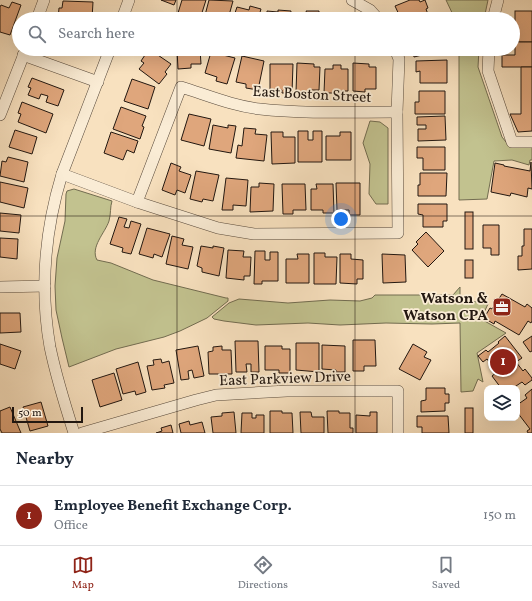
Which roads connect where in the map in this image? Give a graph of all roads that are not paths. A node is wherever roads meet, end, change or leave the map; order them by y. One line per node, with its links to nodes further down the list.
1 (44, 0): 5 (street)
2 (129, 0): 6 (street)
3 (352, 0): 7 (street)
4 (498, 0): 8 (street)
5 (40, 12)
6 (125, 12)
7 (372, 12)
8 (495, 12)
9 (22, 56): 15 (street)
10 (34, 56): 14 (street)
11 (107, 56): 14 (street)
12 (398, 56): 16 (street)
13 (489, 56): 17 (street)
14 (98, 82): 18 (street)
15 (0, 112)
16 (397, 112): 19 (street, East Boston Street); 19 (street)
17 (532, 142)
18 (62, 174): 19 (street); 21 (street)
19 (137, 202)
20 (0, 286): 21 (street)
21 (45, 286): 22 (street)
22 (74, 433)
23 (82, 433): 24 (street, East Parkview Drive)
24 (398, 433)

